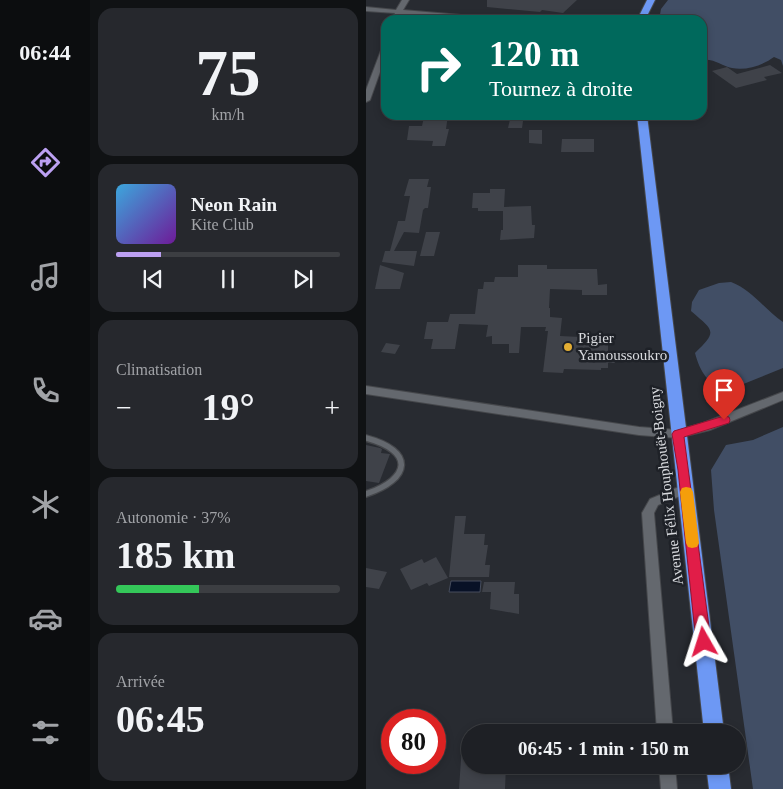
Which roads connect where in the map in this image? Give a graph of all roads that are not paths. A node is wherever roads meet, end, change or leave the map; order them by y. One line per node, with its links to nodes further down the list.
1 (406, 0): 4 (street)
2 (651, 0): 7 (highway)
3 (366, 9): 4 (street)
4 (398, 12): 5 (street); 6 (street)
5 (397, 15)
6 (435, 15)
7 (644, 15)
8 (381, 59): 9 (street)
9 (366, 100)
10 (642, 120): 13 (highway, Avenue Félix Houphouët-Boigny)
11 (366, 390): 13 (street)
12 (783, 396): 13 (street)
13 (678, 434): 15 (highway, Avenue Félix Houphouët-Boigny)
14 (366, 438): 16 (lane)
15 (686, 489): 17 (street); 18 (highway, Avenue Félix Houphouët-Boigny)
16 (366, 494)
17 (664, 724)
18 (713, 724)
19 (668, 774): 21 (street)
20 (719, 774): 22 (highway)
21 (669, 789)
22 (720, 789)

